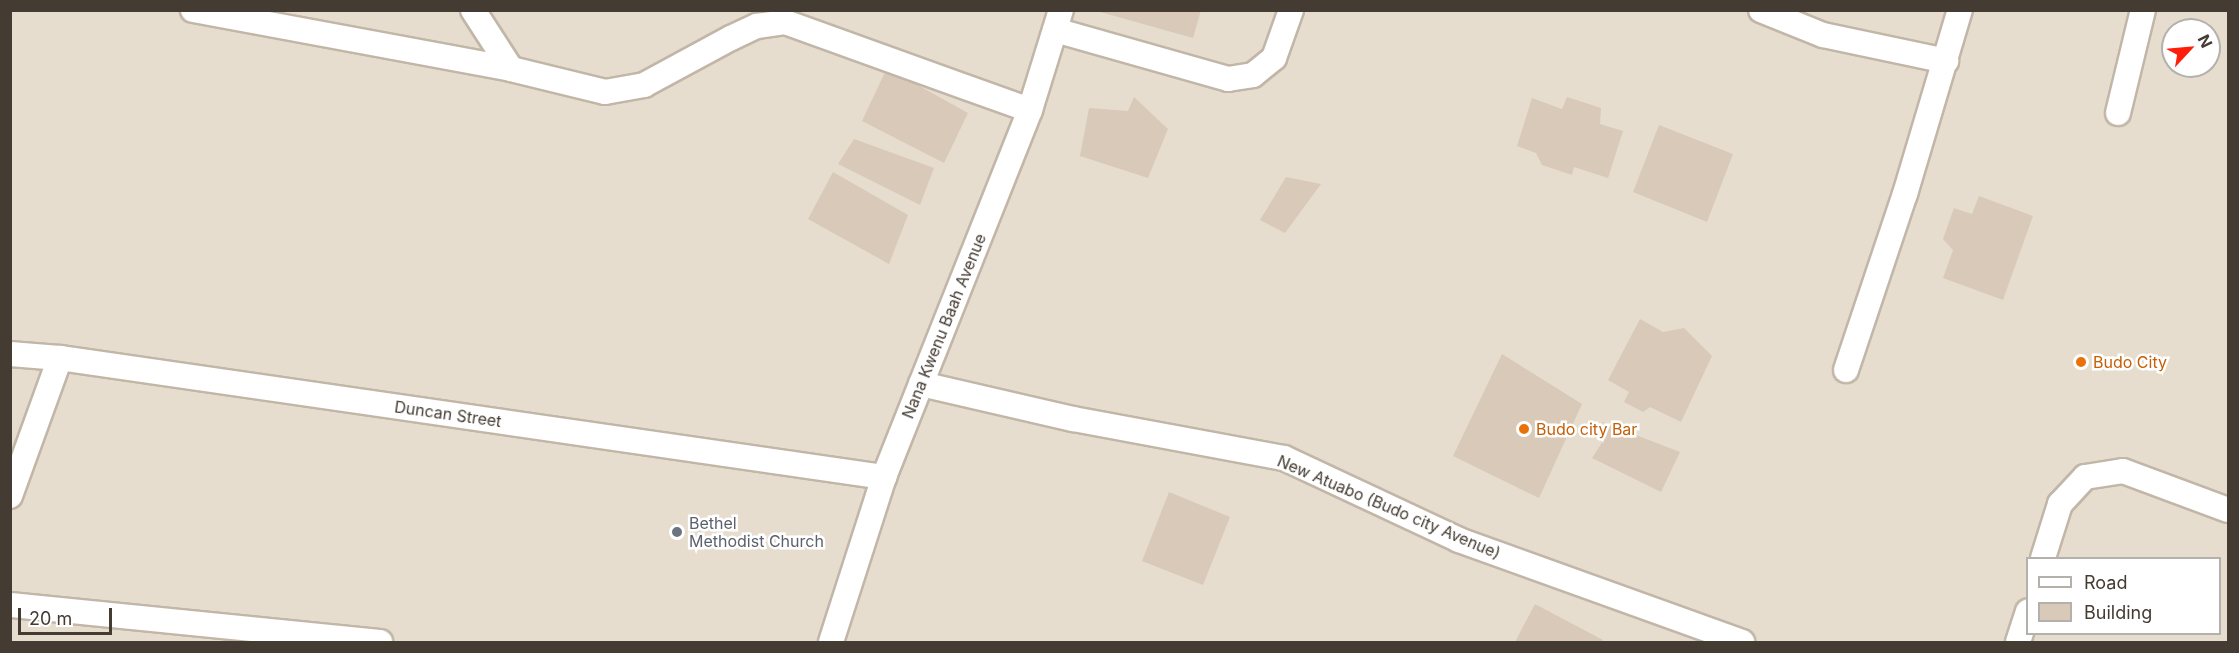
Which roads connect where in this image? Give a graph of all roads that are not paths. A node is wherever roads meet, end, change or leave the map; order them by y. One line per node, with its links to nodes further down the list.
1 (193, 10): 9 (street)
2 (473, 10): 9 (street)
3 (1291, 10): 7 (street)
4 (1761, 10): 8 (street)
5 (1960, 10): 8 (street)
6 (2143, 10): 11 (street)
7 (1058, 20): 10 (street, Nana Kwenu Baah Avenue)
8 (1946, 60): 14 (street)
9 (511, 69): 10 (street)
10 (1030, 110): 15 (street, Nana Kwenu Baah Avenue)
11 (2118, 113)
12 (10, 354): 13 (street, Duncan Street)
13 (60, 358): 16 (street, Duncan Street); 17 (street)
14 (1846, 370)
15 (921, 384): 16 (street, Nana Kwenu Baah Avenue); 24 (street, New Atuabo (Budo city Avenue))
16 (884, 477): 23 (street, Nana Kwenu Baah Avenue)
17 (10, 496)
18 (2229, 510): 19 (street)
19 (2043, 557)
20 (10, 605): 22 (street)
21 (2026, 618): 25 (street)
22 (380, 642)
23 (831, 642)
24 (1742, 642)
25 (2018, 642)

